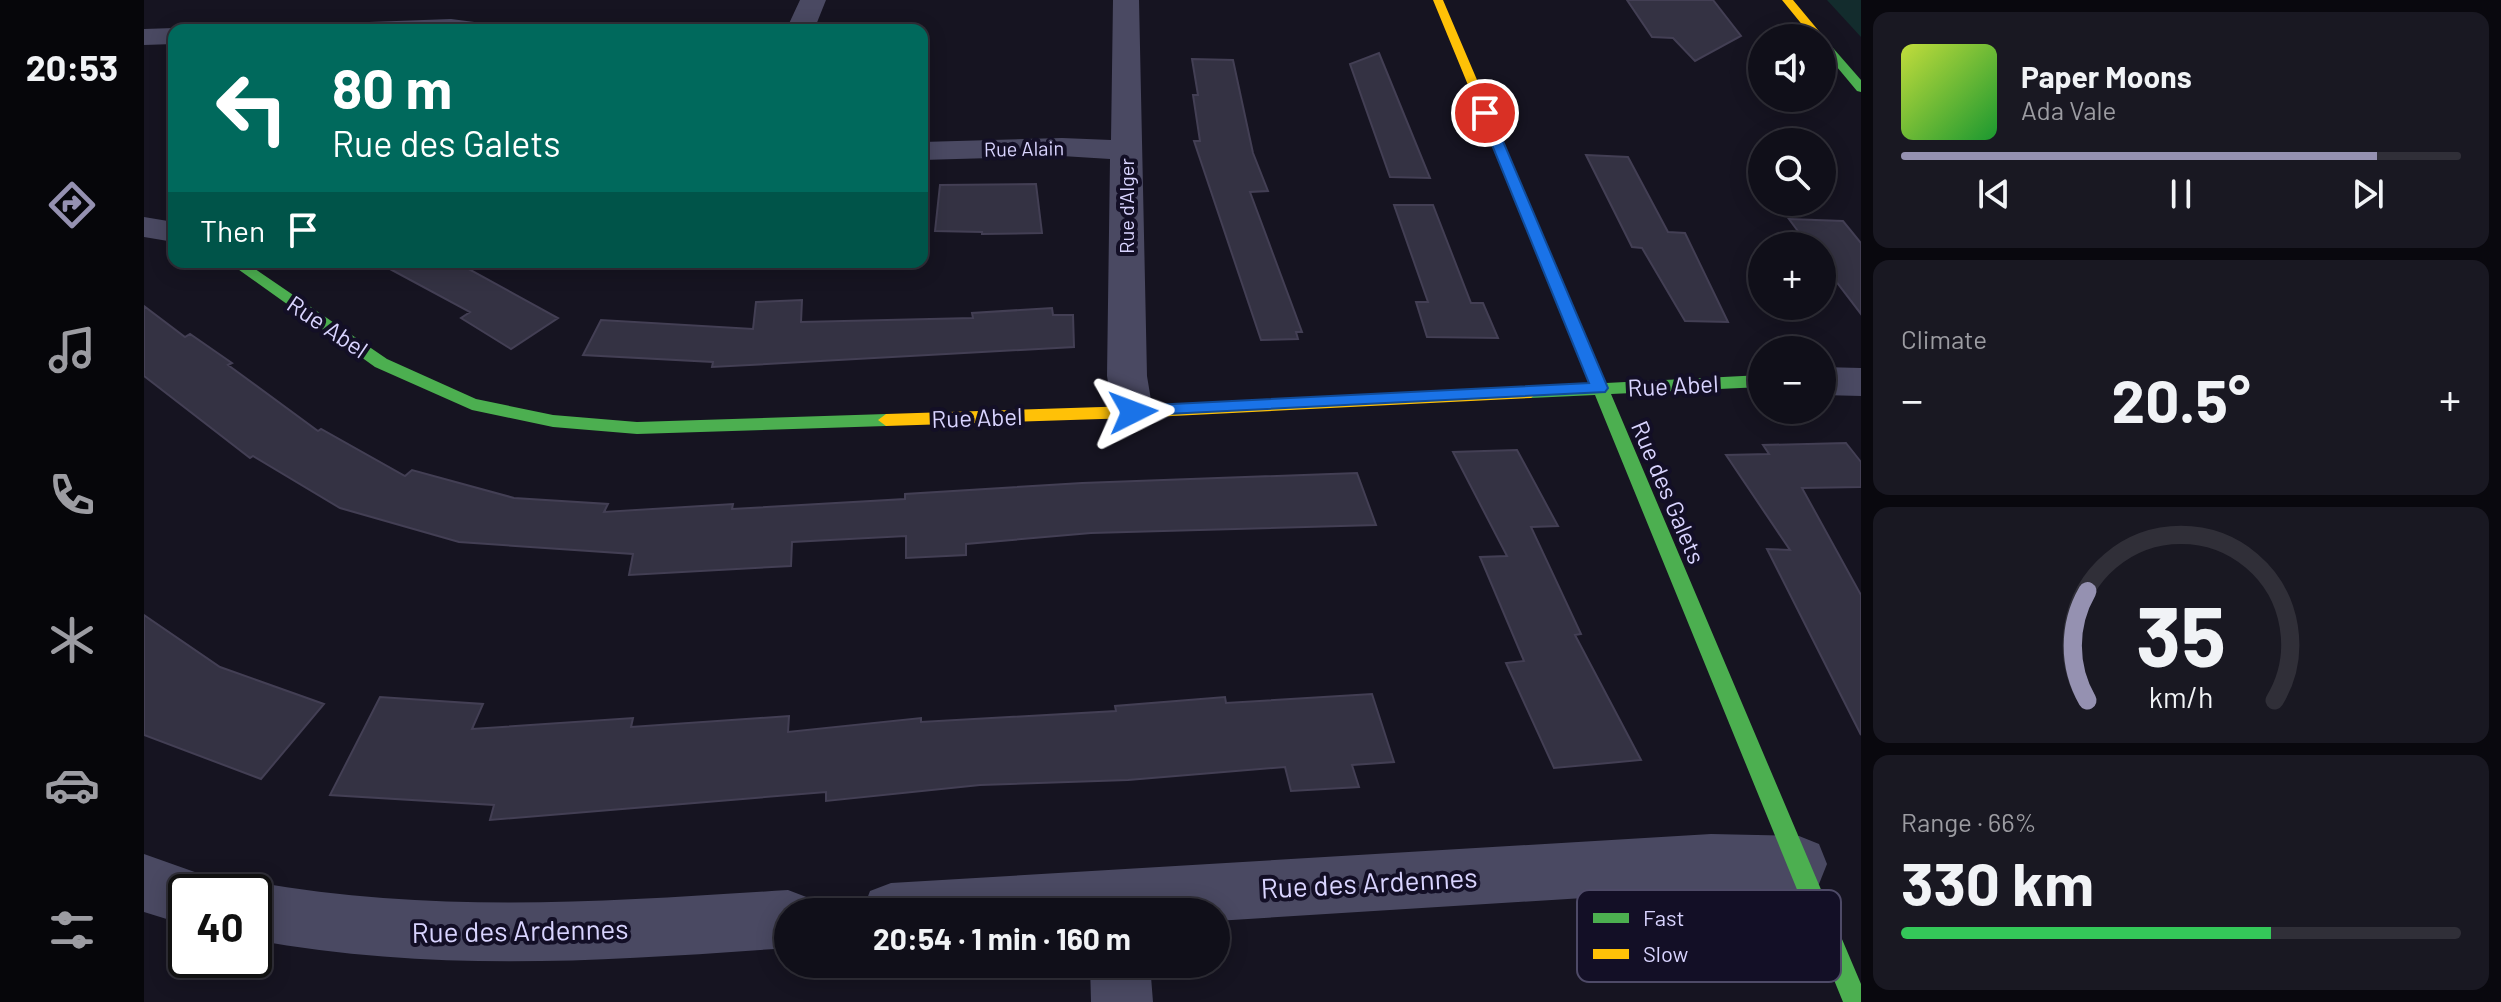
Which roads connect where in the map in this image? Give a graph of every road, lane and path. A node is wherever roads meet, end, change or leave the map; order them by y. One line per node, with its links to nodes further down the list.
1 (813, 0): 5 (street)
2 (1126, 0): 11 (street, Rue d'Alger)
3 (1438, 0): 19 (street, Rue des Galets)
4 (1787, 0): 6 (street)
5 (803, 24)
6 (1807, 24)
7 (168, 36): 8 (street)
8 (144, 37)
9 (1836, 59): 10 (street)
10 (1861, 88)
11 (1126, 150): 12 (street, Rue Alain); 20 (street, Rue d'Alger)
12 (928, 151)
13 (144, 227): 14 (street)
14 (168, 231)
15 (244, 268): 20 (street, Rue Abel)
16 (1836, 381): 18 (street)
17 (1748, 382): 19 (street, Rue Abel)
18 (1861, 382)
19 (1599, 388): 20 (street, Rue Abel); 21 (street, Rue des Galets)
20 (1133, 412)
21 (1799, 864): 24 (street, Rue des Galets); 25 (street, Rue des Ardennes)
22 (144, 883): 23 (street)
23 (168, 890)
24 (1810, 890)
25 (1210, 898)
26 (272, 914): 27 (street, Rue des Ardennes)
27 (774, 920)
28 (1841, 966): 31 (street, Rue des Galets)
29 (1121, 978): 30 (street)
30 (1122, 1002)
31 (1856, 1002)

